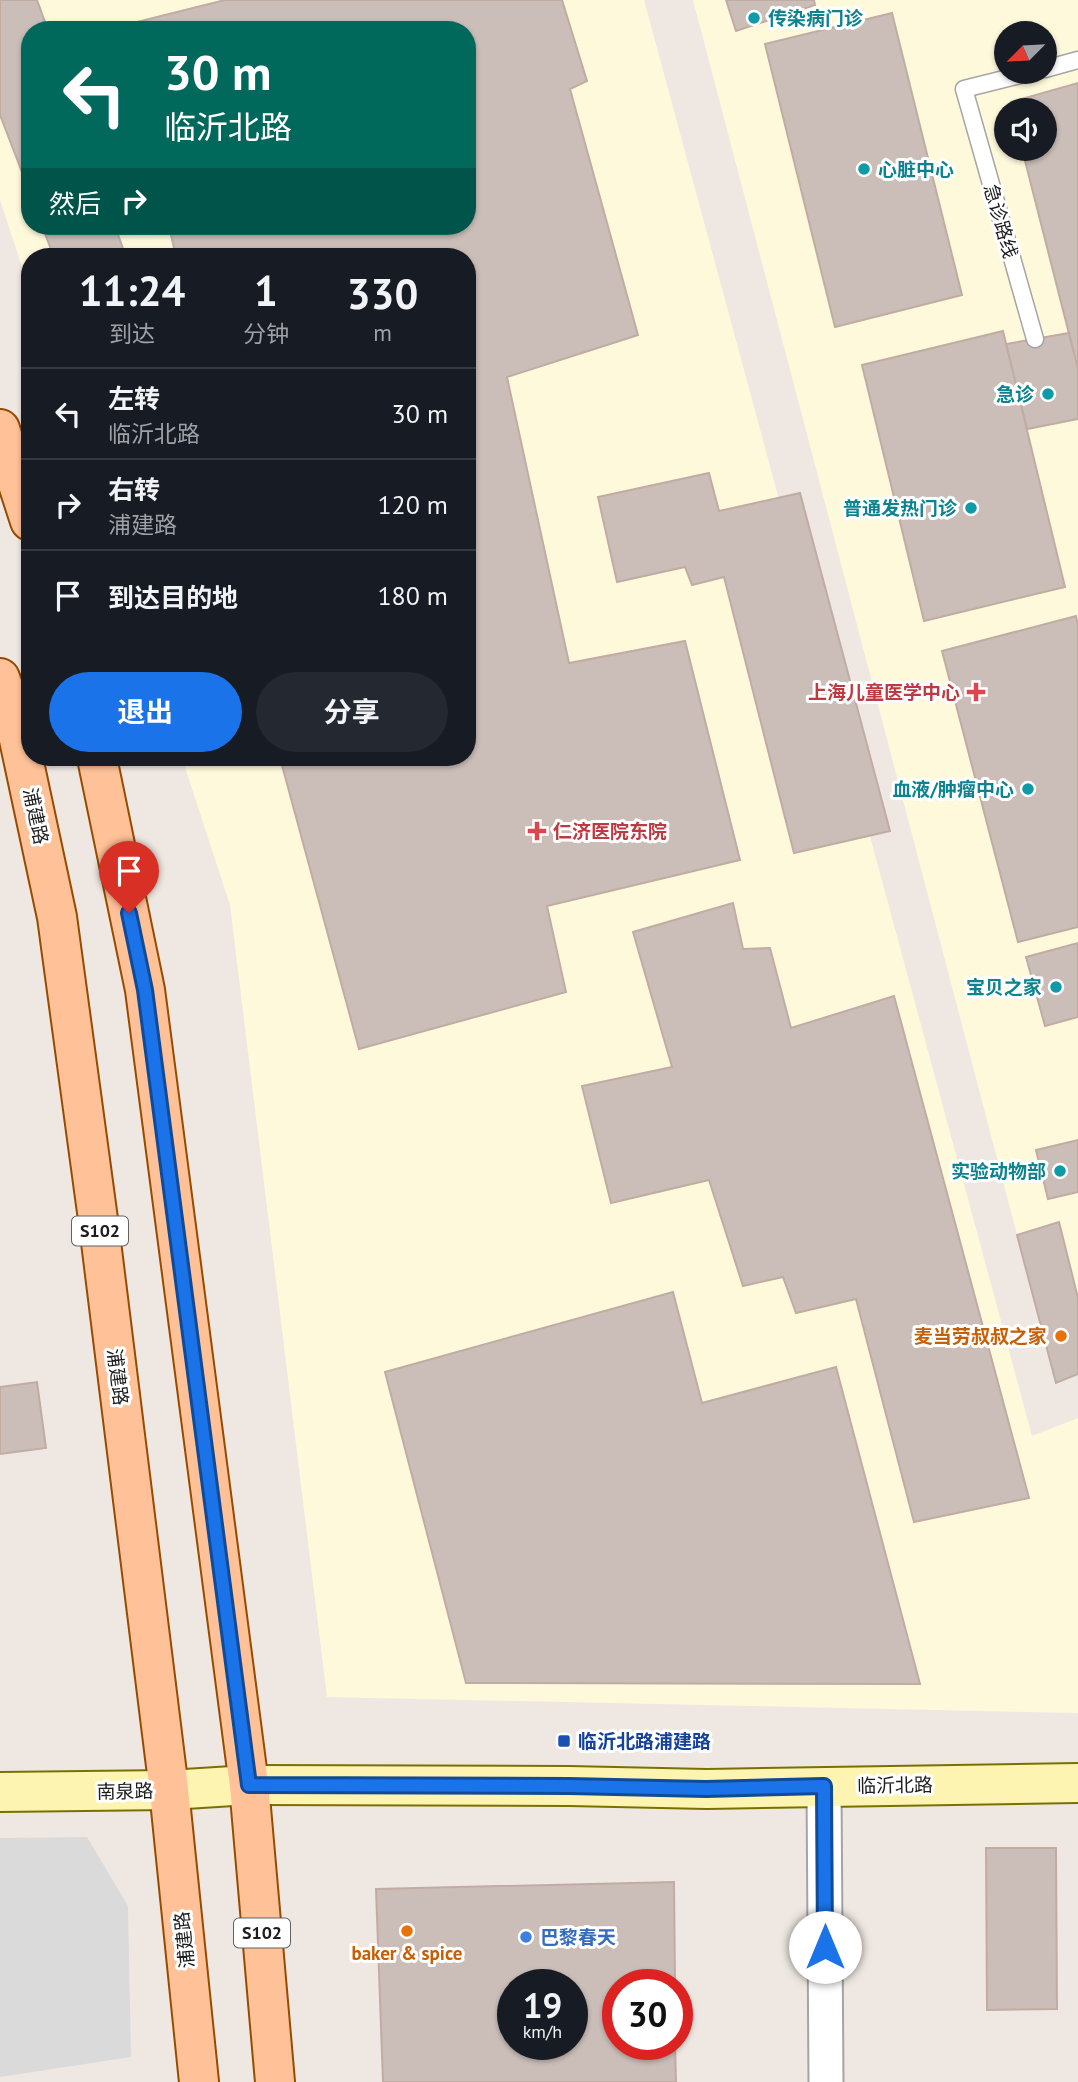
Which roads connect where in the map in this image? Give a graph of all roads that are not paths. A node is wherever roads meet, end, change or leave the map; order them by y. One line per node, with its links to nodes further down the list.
1 (1078, 60): 2 (lane)
2 (1057, 66)
3 (994, 82): 4 (lane, 急诊路线)
4 (1035, 339)
5 (0, 429): 6 (main road)
6 (21, 493)
7 (0, 678): 8 (main road, 浦建路 / S102)
8 (21, 749)
9 (25, 766): 14 (main road, 浦建路 / S102)
10 (99, 766): 12 (main road, S102)
11 (1078, 1783): 13 (street, 临沂北路)
12 (249, 1785): 13 (street, 临沂北路); 14 (street, 南泉路); 17 (main road, S102)
13 (824, 1786): 18 (street)
14 (169, 1790): 15 (street, 南泉路); 16 (main road, 浦建路 / S102)
15 (0, 1792)
16 (199, 2082)
17 (275, 2082)
18 (826, 2082)

